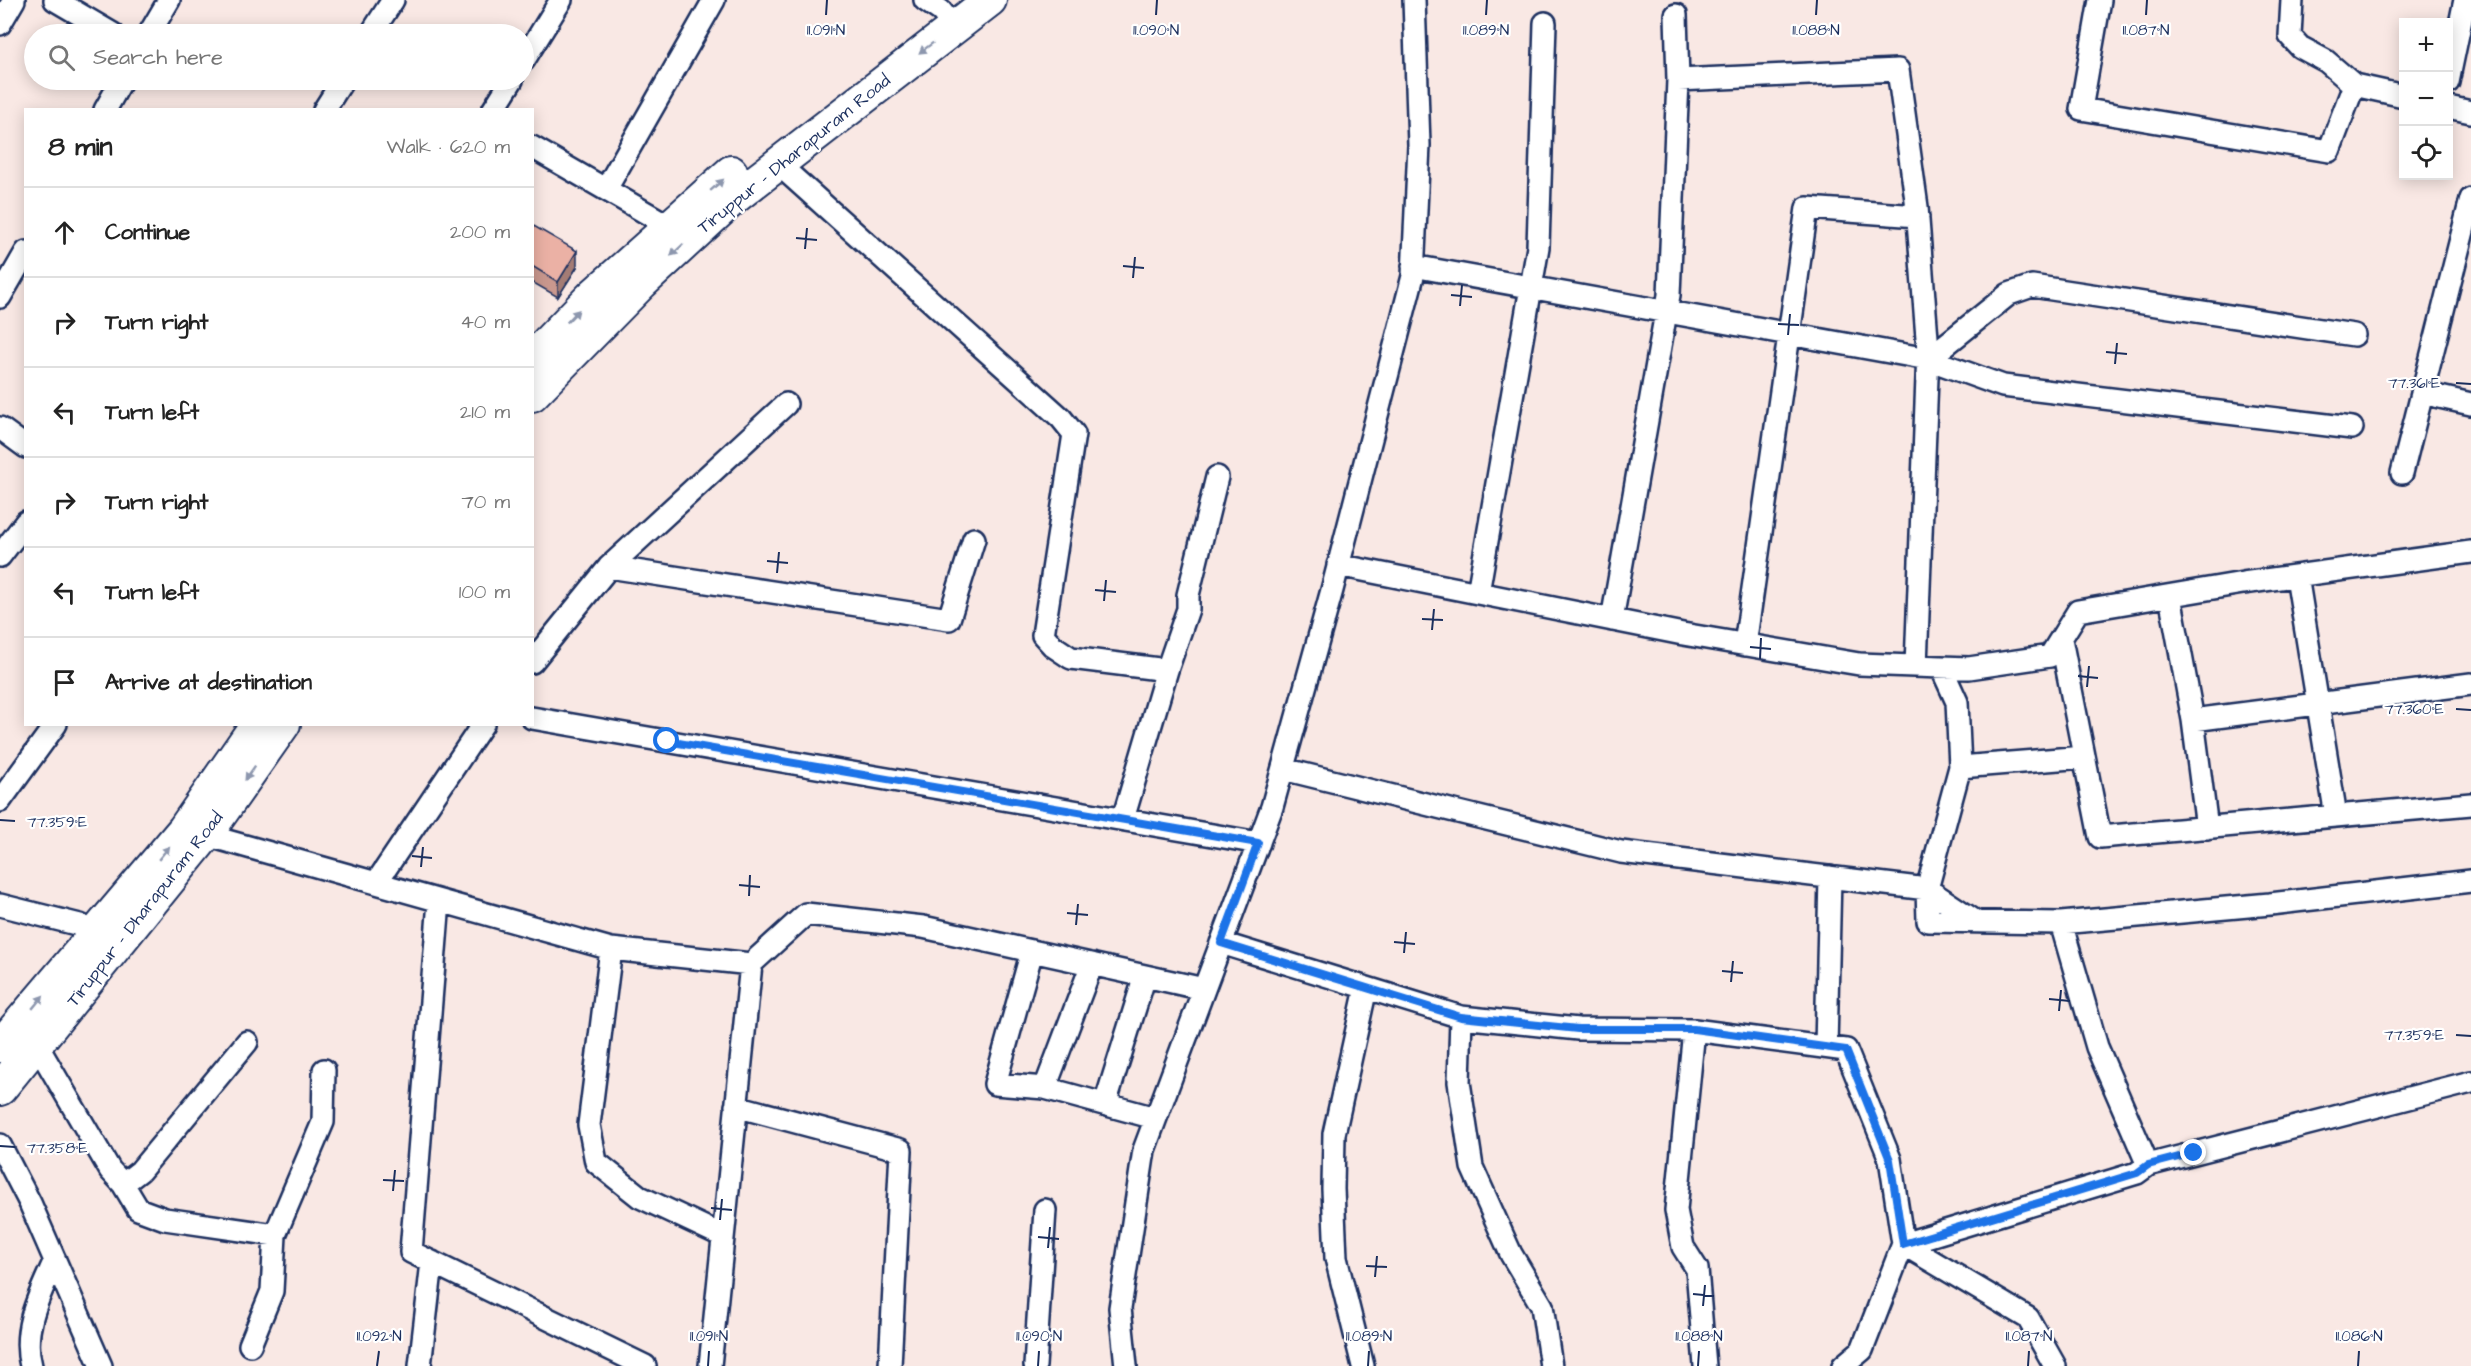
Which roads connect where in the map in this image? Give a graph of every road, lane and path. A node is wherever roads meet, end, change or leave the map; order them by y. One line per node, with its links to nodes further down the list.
1 (14, 0): 15 (street)
2 (55, 0): 16 (street)
3 (169, 0): 17 (street)
4 (393, 0): 18 (street)
5 (561, 0): 19 (street)
6 (714, 0): 34 (street)
7 (990, 0): 12 (highway, Tiruppur - Dharapuram Road)
8 (1414, 0): 39 (street)
9 (2100, 0): 22 (street)
10 (2292, 0): 22 (street)
11 (2465, 0): 20 (street)
12 (944, 9): 33 (highway, Tiruppur - Dharapuram Road, one-way to 33); 37 (highway, one-way to 12)
13 (1676, 15): 21 (street)
14 (1545, 23): 40 (street)
15 (0, 24)
16 (96, 24)
17 (155, 24)
18 (377, 24)
19 (534, 44)
20 (2450, 72)
21 (1678, 80): 36 (street); 42 (street)
22 (2354, 85): 26 (street)
23 (116, 90): 28 (street)
24 (337, 90): 29 (street)
25 (506, 90): 30 (street)
26 (2399, 95)
27 (2453, 107): 31 (street)
28 (106, 108)
29 (325, 108)
30 (494, 108)
31 (2471, 112)
32 (534, 148): 34 (street)
33 (777, 163): 47 (highway, Tiruppur - Dharapuram Road, one-way to 47); 71 (street)
34 (606, 189): 37 (street)
35 (2471, 200): 48 (street)
36 (1918, 216): 43 (street); 46 (street)
37 (669, 226): 45 (highway, one-way to 37)
38 (24, 255): 41 (street)
39 (1413, 266): 40 (street); 60 (street)
40 (1531, 287): 42 (street); 63 (street)
41 (0, 297)
42 (1666, 312): 43 (street); 65 (street)
43 (1789, 334): 46 (street); 67 (street)
44 (2354, 335): 46 (street)
45 (534, 356)
46 (1928, 359): 52 (street); 69 (street)
47 (534, 393)
48 (2422, 393): 50 (street); 54 (street)
49 (786, 404): 61 (street)
50 (2471, 404)
51 (0, 428): 53 (street)
52 (2352, 428)
53 (24, 446)
54 (2402, 473)
55 (1217, 477): 71 (street)
56 (24, 525): 59 (street)
57 (974, 540): 61 (street)
58 (2471, 552): 62 (street)
59 (0, 556)
60 (1338, 565): 63 (street); 82 (street)
61 (609, 567): 68 (street)
62 (2297, 576): 64 (street); 73 (street)
63 (1478, 593): 65 (street)
64 (2170, 596): 66 (street); 75 (street)
65 (1612, 620): 67 (street)
66 (2061, 639): 70 (street); 80 (street)
67 (1745, 645): 69 (street)
68 (534, 660)
69 (1916, 666): 70 (street)
70 (1941, 667): 81 (street)
71 (1167, 670): 86 (street)
72 (2471, 684): 73 (street)
73 (2318, 704): 75 (street); 85 (street)
74 (534, 718): 86 (street)
75 (2193, 720): 87 (street)
76 (55, 726): 83 (street)
77 (256, 726): 88 (highway)
78 (282, 726): 88 (highway, Tiruppur - Dharapuram Road, one-way to 88)
79 (482, 726): 92 (street)
80 (2084, 757): 81 (street); 87 (street)
81 (1960, 767): 93 (street)
82 (1283, 769): 89 (street); 90 (street)
83 (0, 801)
84 (2471, 804): 85 (street)
85 (2336, 816): 87 (street)
86 (1123, 819): 89 (street)
87 (2207, 828)
88 (195, 832): 92 (street); 97 (highway, one-way to 88); 109 (highway, Tiruppur - Dharapuram Road)
89 (1258, 843): 98 (street)
90 (1830, 878): 93 (street); 111 (street)
91 (2471, 881): 96 (street)
92 (376, 883): 94 (street)
93 (1927, 888): 96 (street)
94 (439, 901): 99 (street); 127 (street)
95 (0, 905): 97 (street)
96 (2061, 923): 120 (street)
97 (95, 932): 110 (highway, one-way to 97)
98 (1221, 943): 104 (street); 105 (street)
99 (611, 949): 101 (street); 124 (street)
100 (1032, 951): 101 (street); 102 (street); 114 (street)
101 (751, 964): 117 (street)
102 (1092, 964): 103 (street); 114 (street)
103 (1145, 976): 105 (street); 116 (street)
104 (1366, 988): 106 (street); 137 (street)
105 (1204, 989): 118 (street)
106 (1461, 1017): 107 (street); 138 (street)
107 (1694, 1029): 111 (street); 139 (street)
108 (247, 1042): 121 (street)
109 (37, 1045): 115 (highway, Tiruppur - Dharapuram Road); 121 (street)
110 (0, 1046)
111 (1826, 1047): 125 (street)
112 (324, 1070): 123 (street)
113 (2471, 1082): 120 (street)
114 (1045, 1088): 116 (street)
115 (0, 1089)
116 (1105, 1104): 118 (street)
117 (736, 1106): 124 (street); 134 (street)
118 (1155, 1118): 136 (street)
119 (0, 1145): 126 (street)
120 (2148, 1165): 125 (street)
121 (123, 1184): 123 (street)
122 (1045, 1210): 135 (street)
123 (275, 1235): 128 (street)
124 (723, 1236): 133 (street)
125 (1903, 1244): 140 (street); 141 (street)
126 (55, 1260): 129 (street); 130 (street)
127 (432, 1262): 131 (street); 132 (street)
128 (250, 1345)
129 (31, 1366)
130 (101, 1366)
131 (420, 1366)
132 (645, 1366)
133 (710, 1366)
134 (890, 1366)
135 (1035, 1366)
136 (1126, 1366)
137 (1363, 1366)
138 (1551, 1366)
139 (1705, 1366)
140 (1843, 1366)
141 (2055, 1366)

